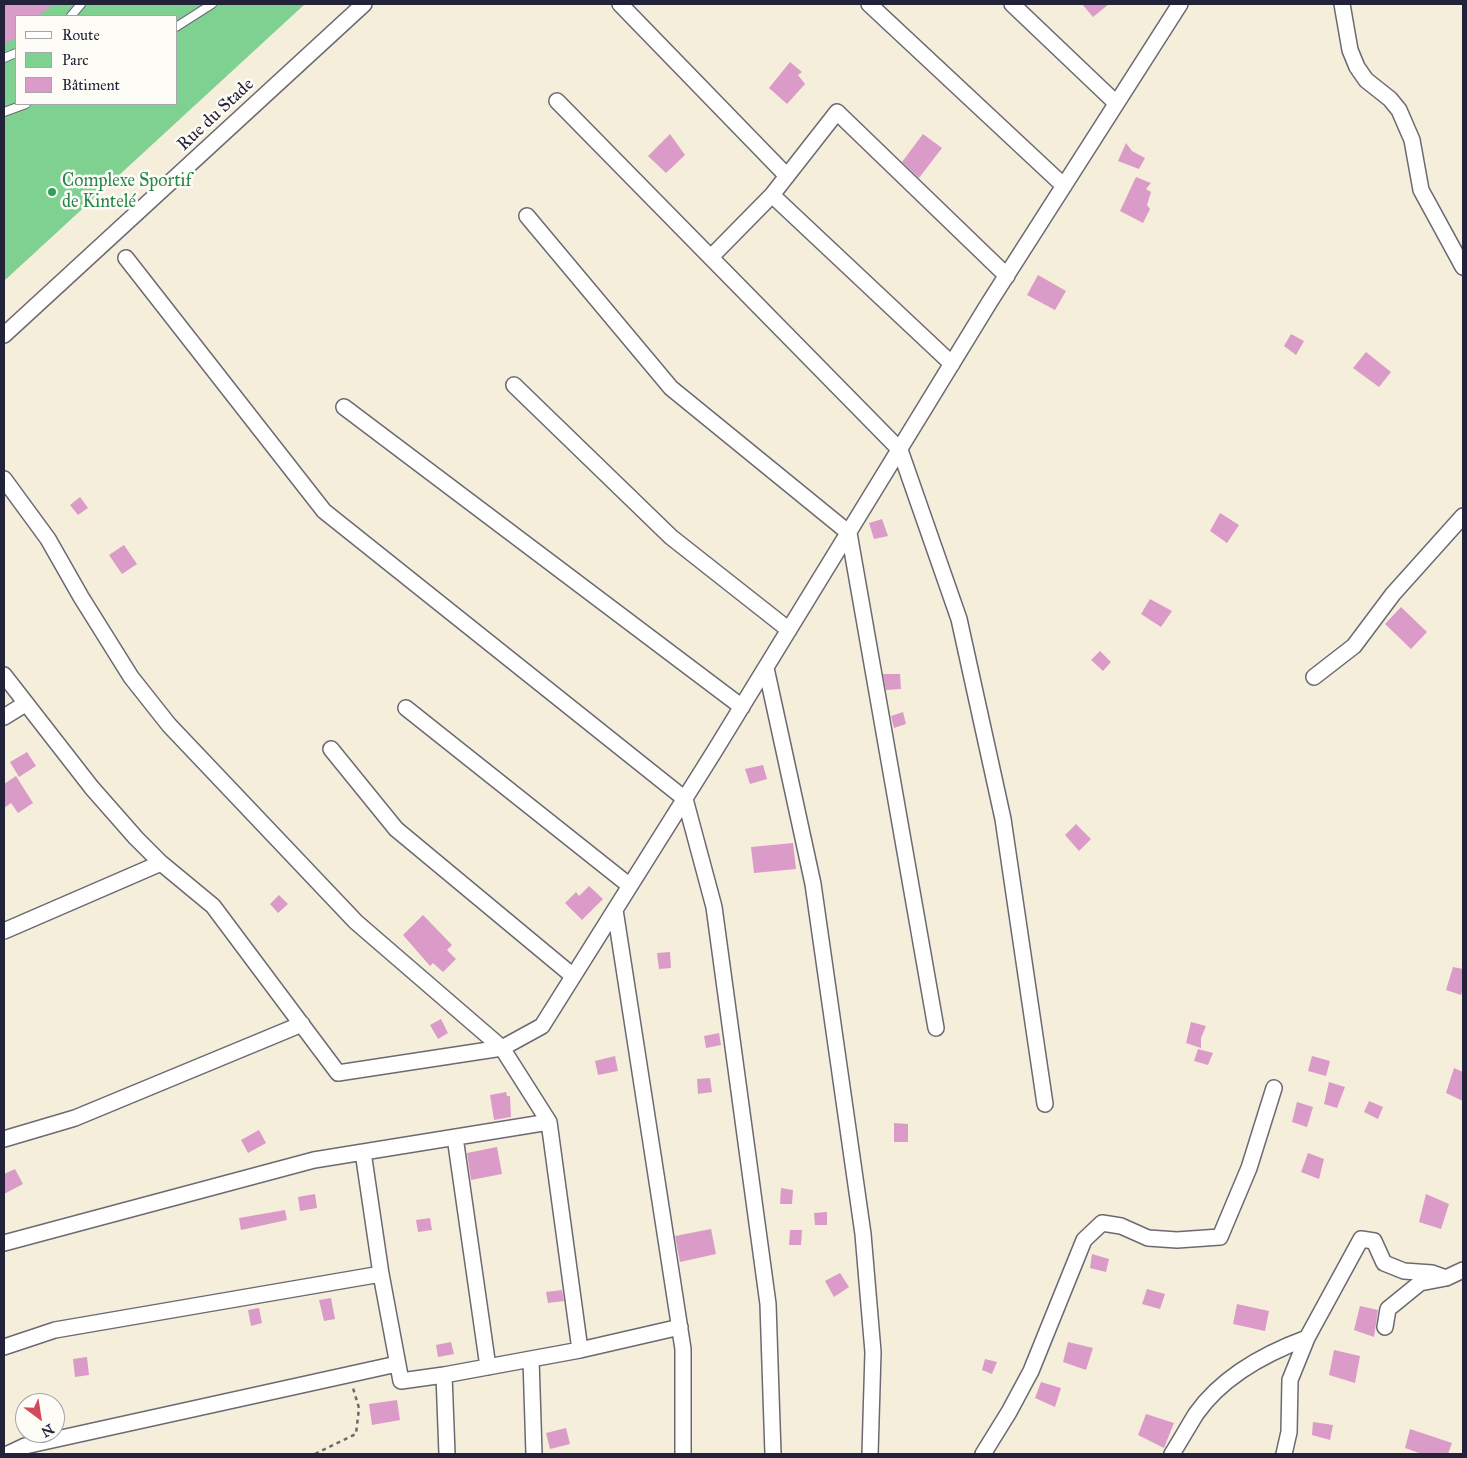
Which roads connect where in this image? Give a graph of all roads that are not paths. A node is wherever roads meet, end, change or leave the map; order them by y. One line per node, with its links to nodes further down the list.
1 (81, 4): 9 (lane)
2 (212, 4): 10 (lane)
3 (364, 4): 23 (street, Rue du Stade)
4 (620, 4): 15 (street)
5 (869, 4): 16 (street)
6 (1012, 4): 12 (street)
7 (1180, 4): 12 (street)
8 (1342, 4): 21 (street)
9 (72, 15)
10 (178, 26)
11 (557, 101): 20 (street)
12 (1116, 103): 16 (street)
13 (23, 105): 14 (lane)
14 (4, 112)
15 (787, 176): 17 (street); 22 (street)
16 (1064, 186): 22 (street)
17 (772, 195): 20 (street); 24 (street)
18 (527, 216): 30 (street)
19 (126, 258): 40 (street)
20 (711, 258): 27 (street)
21 (1463, 267)
22 (1007, 276): 24 (street)
23 (4, 334)
24 (952, 364): 27 (street)
25 (514, 385): 31 (street)
26 (344, 407): 36 (street)
27 (900, 450): 30 (street); 50 (street)
28 (4, 479): 48 (street)
29 (1463, 516): 34 (street)
30 (849, 533): 31 (street); 47 (street)
31 (789, 630): 32 (street)
32 (766, 668): 36 (street); 73 (street)
33 (4, 675): 35 (street)
34 (1314, 677)
35 (25, 704): 38 (street); 41 (street)
36 (742, 707): 40 (street)
37 (406, 708): 42 (street)
38 (4, 717)
39 (331, 749): 45 (street)
40 (685, 799): 42 (street); 72 (street)
41 (161, 863): 44 (street); 46 (street)
42 (630, 886): 43 (street)
43 (615, 910): 45 (street); 59 (street)
44 (4, 931)
45 (573, 976): 48 (street)
46 (302, 1024): 48 (street); 53 (street)
47 (936, 1028)
48 (502, 1048): 51 (street)
49 (1274, 1088): 74 (street)
50 (1045, 1104)
51 (549, 1122): 52 (street); 63 (street)
52 (456, 1137): 54 (street); 66 (street)
53 (4, 1140)
54 (363, 1152): 55 (street); 57 (street)
55 (4, 1243)
56 (1463, 1270): 58 (street)
57 (381, 1274): 62 (street); 65 (street)
58 (1446, 1278): 60 (street); 61 (street)
59 (680, 1327): 63 (street); 71 (street)
60 (1385, 1327)
61 (1307, 1338): 75 (street); 76 (street)
62 (4, 1346)
63 (580, 1350): 64 (street)
64 (530, 1359): 66 (street); 70 (street)
65 (397, 1364): 67 (street); 68 (street)
66 (488, 1367): 67 (street)
67 (444, 1375): 69 (street)
68 (8, 1454)
69 (447, 1454)
70 (534, 1454)
71 (682, 1454)
72 (773, 1454)
73 (870, 1454)
74 (983, 1454)
75 (1172, 1454)
76 (1284, 1454)

